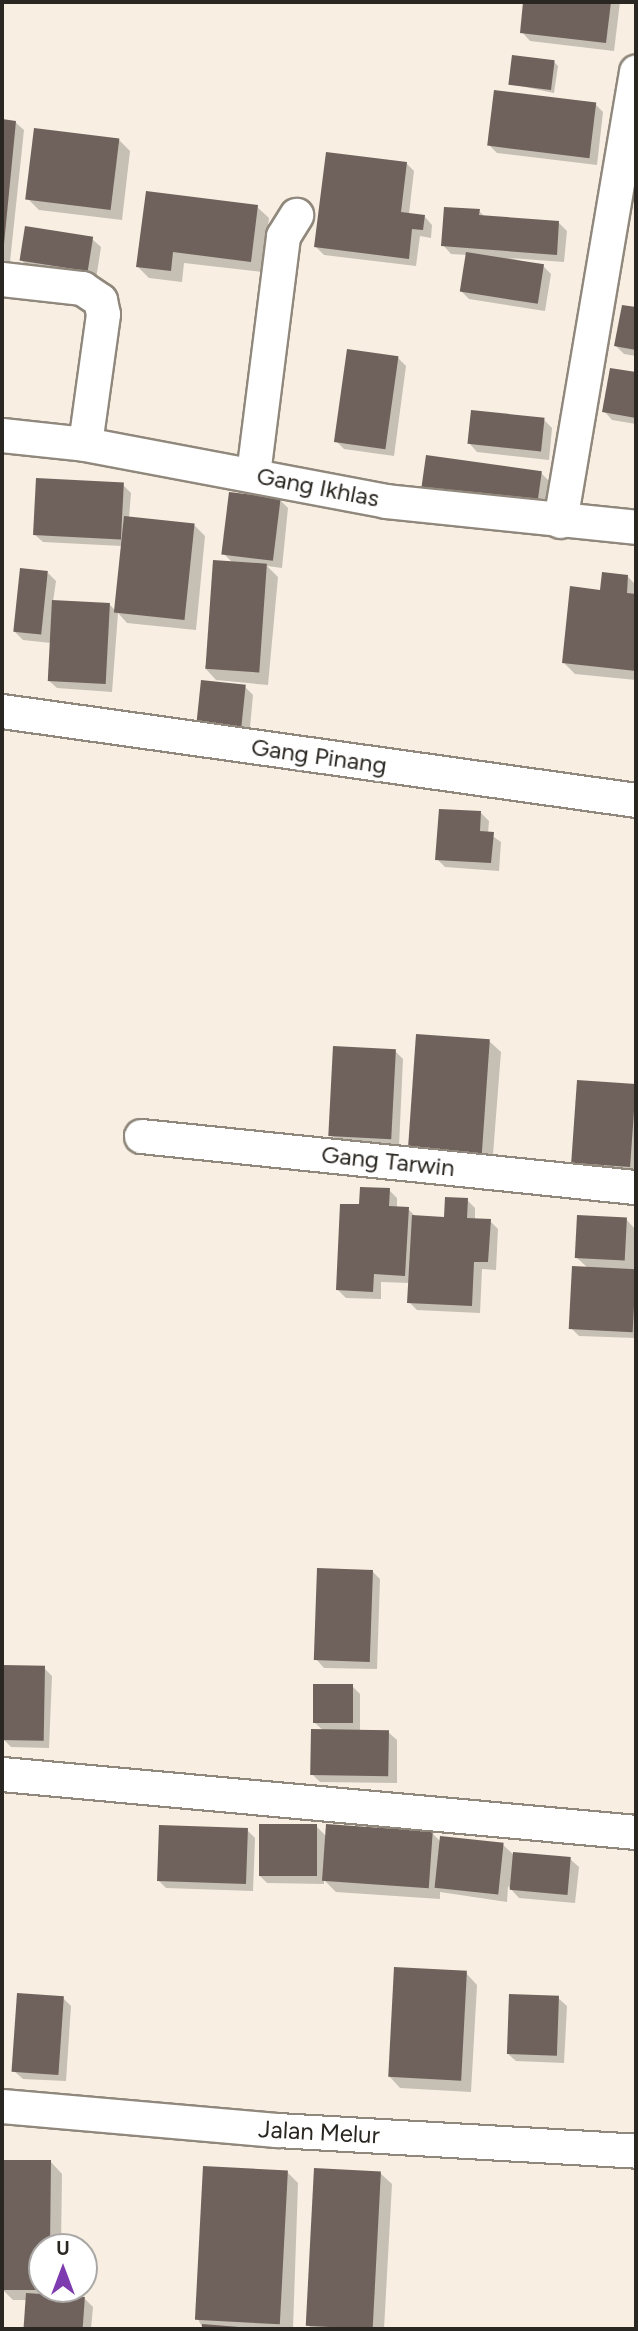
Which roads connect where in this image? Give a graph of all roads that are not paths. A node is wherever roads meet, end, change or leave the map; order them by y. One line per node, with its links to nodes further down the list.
1 (636, 71): 7 (street)
2 (296, 215): 6 (street)
3 (2, 279): 5 (street)
4 (2, 435): 5 (street, Gang Ikhlas)
5 (85, 444): 6 (street, Gang Ikhlas)
6 (253, 474): 7 (street, Gang Ikhlas)
7 (560, 521): 8 (street, Gang Ikhlas)
8 (636, 527)
9 (2, 711): 10 (street, Gang Pinang)
10 (636, 800)
11 (141, 1136): 12 (street, Gang Tarwin)
12 (636, 1187)
13 (2, 1774): 14 (street)
14 (636, 1832)
15 (2, 2106): 16 (street, Jalan Melur)
16 (636, 2151)

